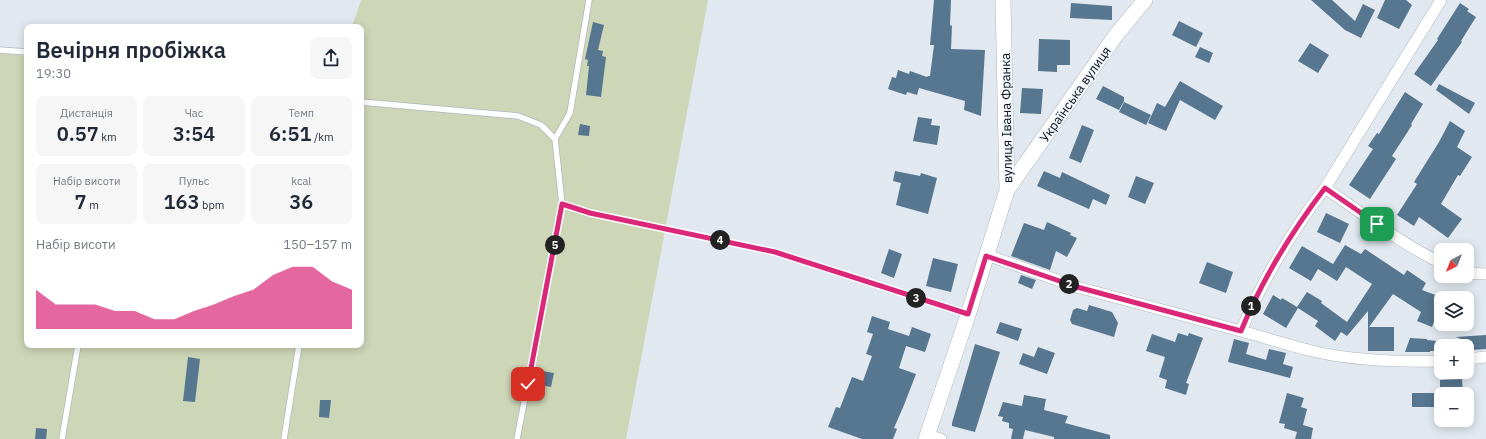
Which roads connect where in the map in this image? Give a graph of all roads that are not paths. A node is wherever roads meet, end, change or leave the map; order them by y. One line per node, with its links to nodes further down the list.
1 (589, 0): 8 (lane)
2 (1003, 0): 10 (street, вулиця Івана Франка)
3 (1145, 0): 10 (street, Українська вулиця)
4 (1441, 0): 9 (street)
5 (0, 50): 6 (lane)
6 (24, 52)
7 (364, 102): 8 (lane)
8 (555, 139): 11 (lane)
9 (1325, 188): 13 (street); 17 (street)
10 (1007, 190): 12 (street, вулиця Івана Франка)
11 (562, 204): 16 (lane); 26 (lane)
12 (986, 256): 16 (street, вулиця Івана Франка); 17 (street)
13 (1434, 259)
14 (1474, 273): 15 (street)
15 (1486, 274)
16 (968, 314): 23 (street, вулиця Івана Франка)
17 (1241, 331): 22 (street)
18 (77, 348): 24 (lane)
19 (299, 348): 25 (lane)
20 (1486, 357): 21 (street)
21 (1474, 358)
22 (1434, 361)
23 (931, 438)
24 (62, 439)
25 (284, 439)
26 (517, 439)

